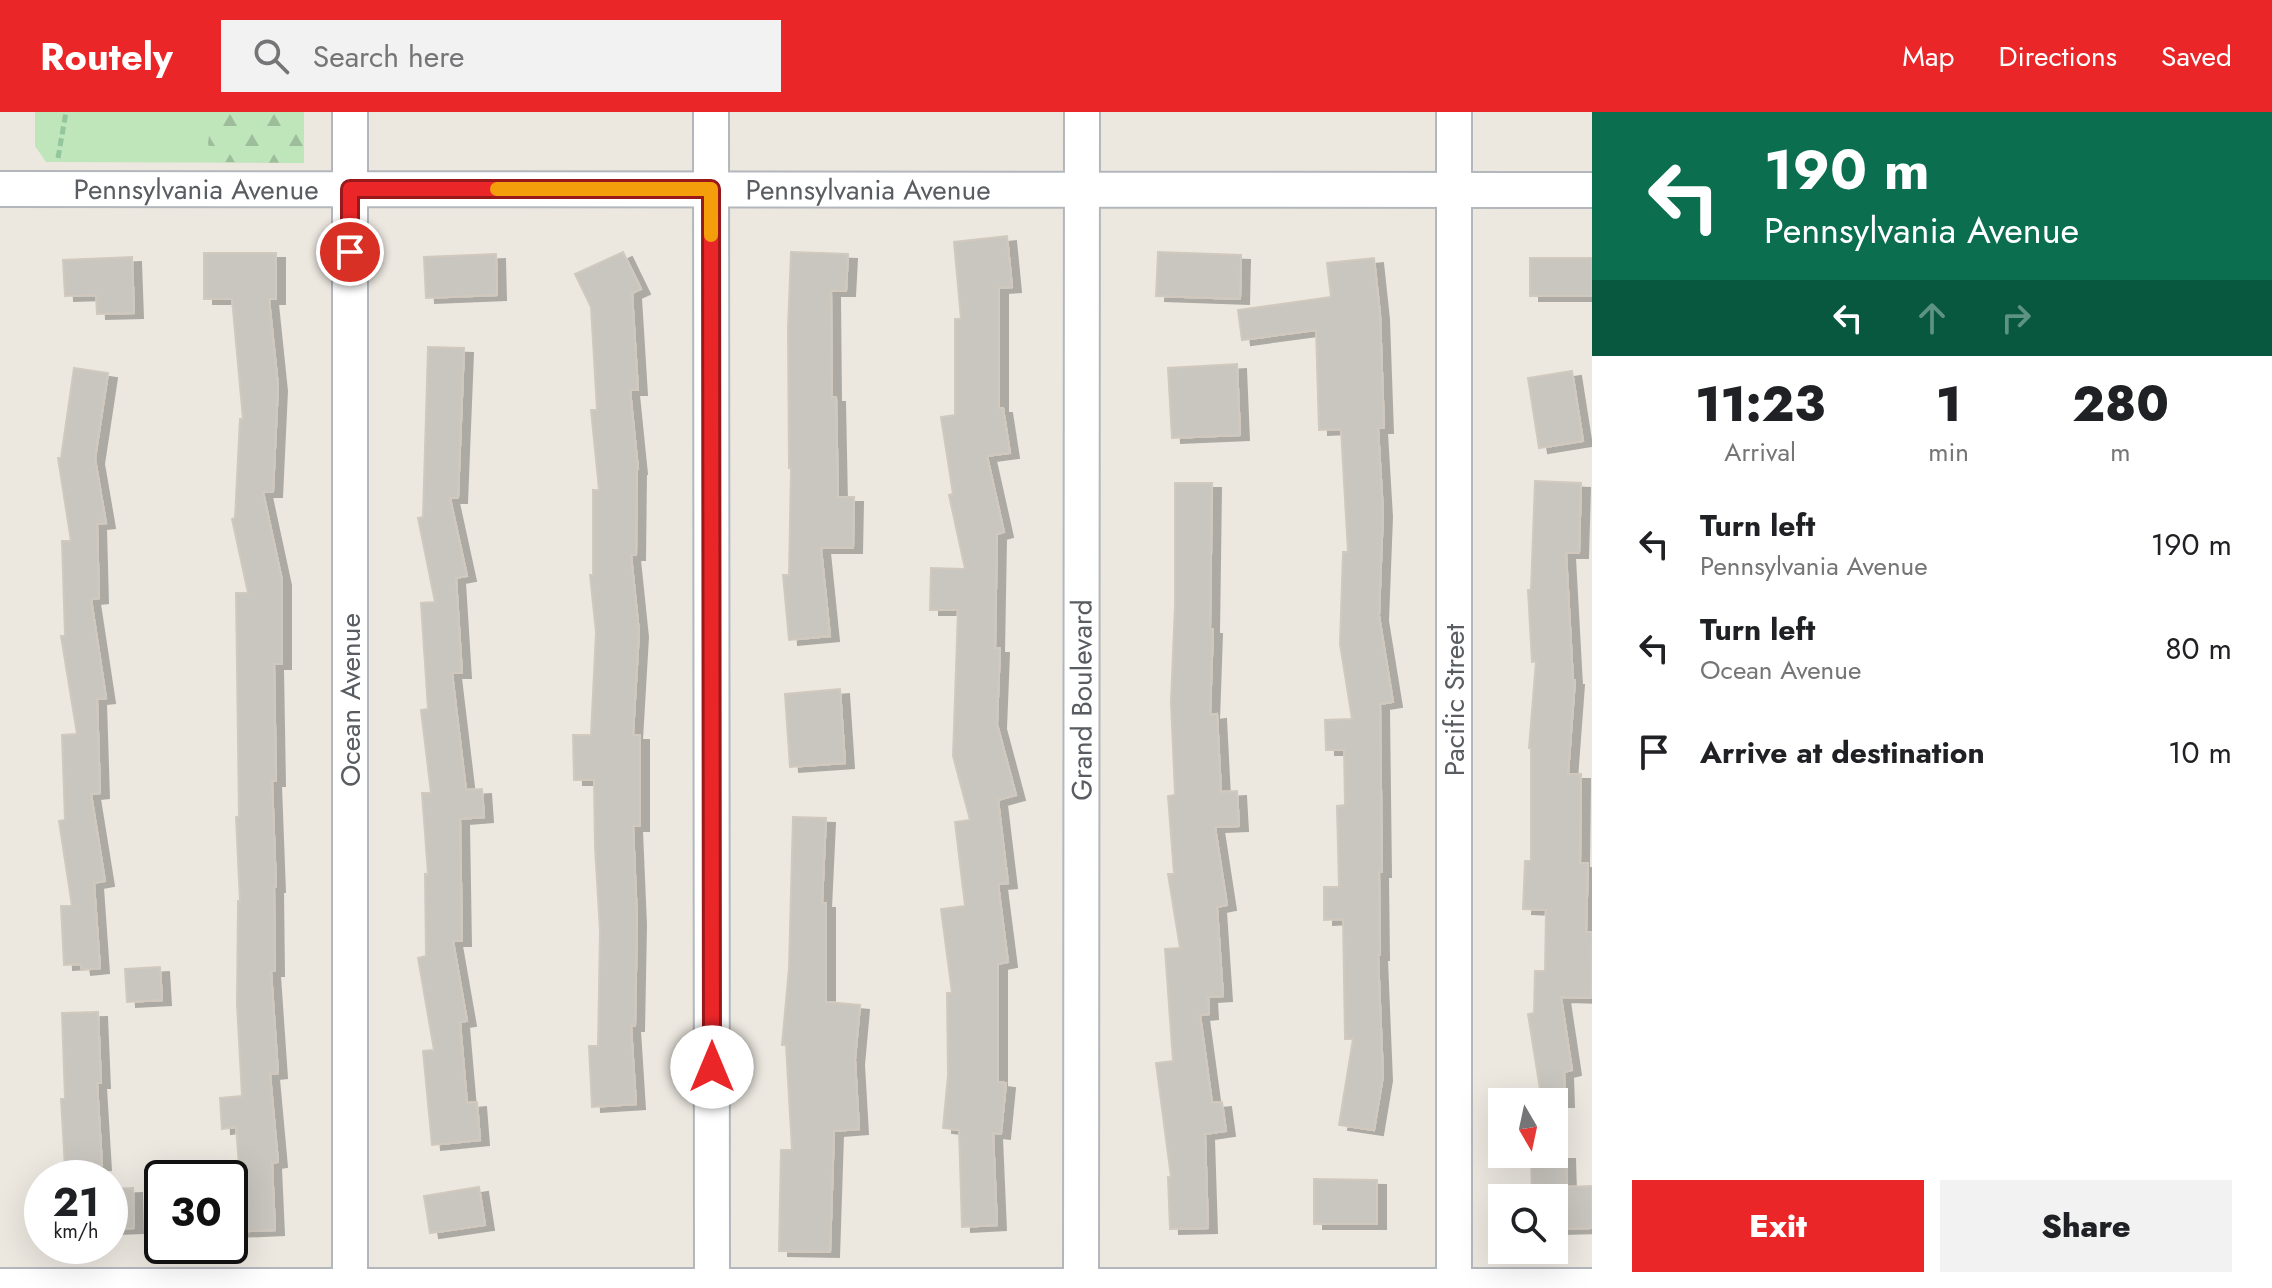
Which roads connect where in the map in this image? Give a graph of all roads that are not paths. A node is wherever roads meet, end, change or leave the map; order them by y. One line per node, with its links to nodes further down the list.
1 (350, 112): 6 (street, Ocean Avenue)
2 (711, 112): 7 (street)
3 (1082, 112): 8 (street, Grand Boulevard)
4 (1454, 112): 9 (street, Pacific Street)
5 (0, 189): 6 (street, Pennsylvania Avenue)
6 (350, 189): 7 (street, Pennsylvania Avenue); 13 (street, Ocean Avenue)
7 (711, 189): 8 (street, Pennsylvania Avenue); 14 (street)
8 (1082, 190): 9 (street, Pennsylvania Avenue); 15 (street, Grand Boulevard)
9 (1454, 190): 10 (street, Pennsylvania Avenue); 16 (street, Pacific Street)
10 (1592, 190)
11 (0, 1286): 13 (street)
12 (1592, 1286): 16 (street)
13 (350, 1287): 14 (street)
14 (712, 1287): 15 (street)
15 (1081, 1287): 16 (street)
16 (1454, 1287)

